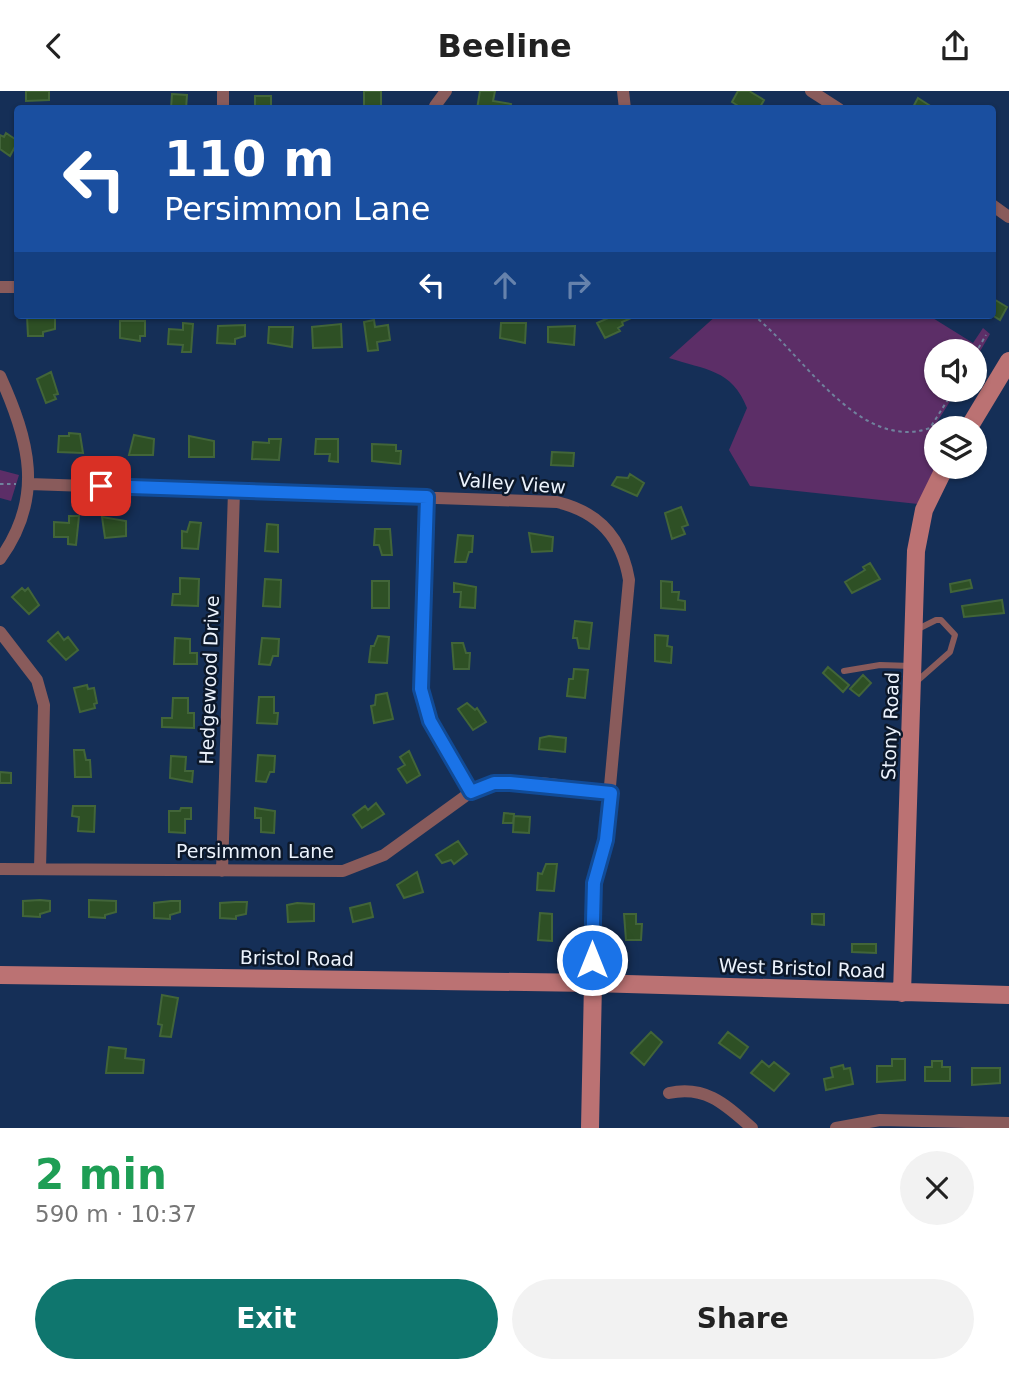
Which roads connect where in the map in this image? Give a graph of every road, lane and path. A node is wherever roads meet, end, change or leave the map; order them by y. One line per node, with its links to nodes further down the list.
1 (811, 91): 2 (street)
2 (833, 105)
3 (757, 319): 8 (path)
4 (986, 335): 5 (path)
5 (984, 339)
6 (1009, 361): 9 (main road)
7 (0, 376): 11 (street)
8 (946, 402)
9 (976, 416)
10 (939, 479): 16 (main road, Stony Road)
11 (29, 484): 12 (path); 13 (street, Valley View); 15 (street)
12 (0, 485)
13 (234, 491): 14 (street, Valley View); 25 (street, Hedgewood Drive)
14 (427, 497): 21 (street); 22 (street, Valley View)
15 (0, 559)
16 (914, 631): 18 (main road, Stony Road); 20 (lane)
17 (0, 632): 24 (street)
18 (913, 666): 19 (lane); 20 (main road, Stony Road)
19 (844, 671)
20 (912, 685): 28 (main road, Stony Road)
21 (471, 792): 22 (street, Persimmon Lane); 25 (street, Persimmon Lane)
22 (611, 793): 27 (street, Valley View)
23 (0, 869): 24 (street, Persimmon Lane)
24 (40, 869): 25 (street, Persimmon Lane)
25 (222, 871)
26 (0, 975): 27 (main road, Bristol Road)
27 (593, 983): 28 (main road, West Bristol Road); 32 (main road)
28 (902, 993): 29 (main road, West Bristol Road)
29 (1009, 995)
30 (668, 1093): 33 (street)
31 (1009, 1123): 34 (street)
32 (590, 1128)
33 (752, 1128)
34 (836, 1128)

